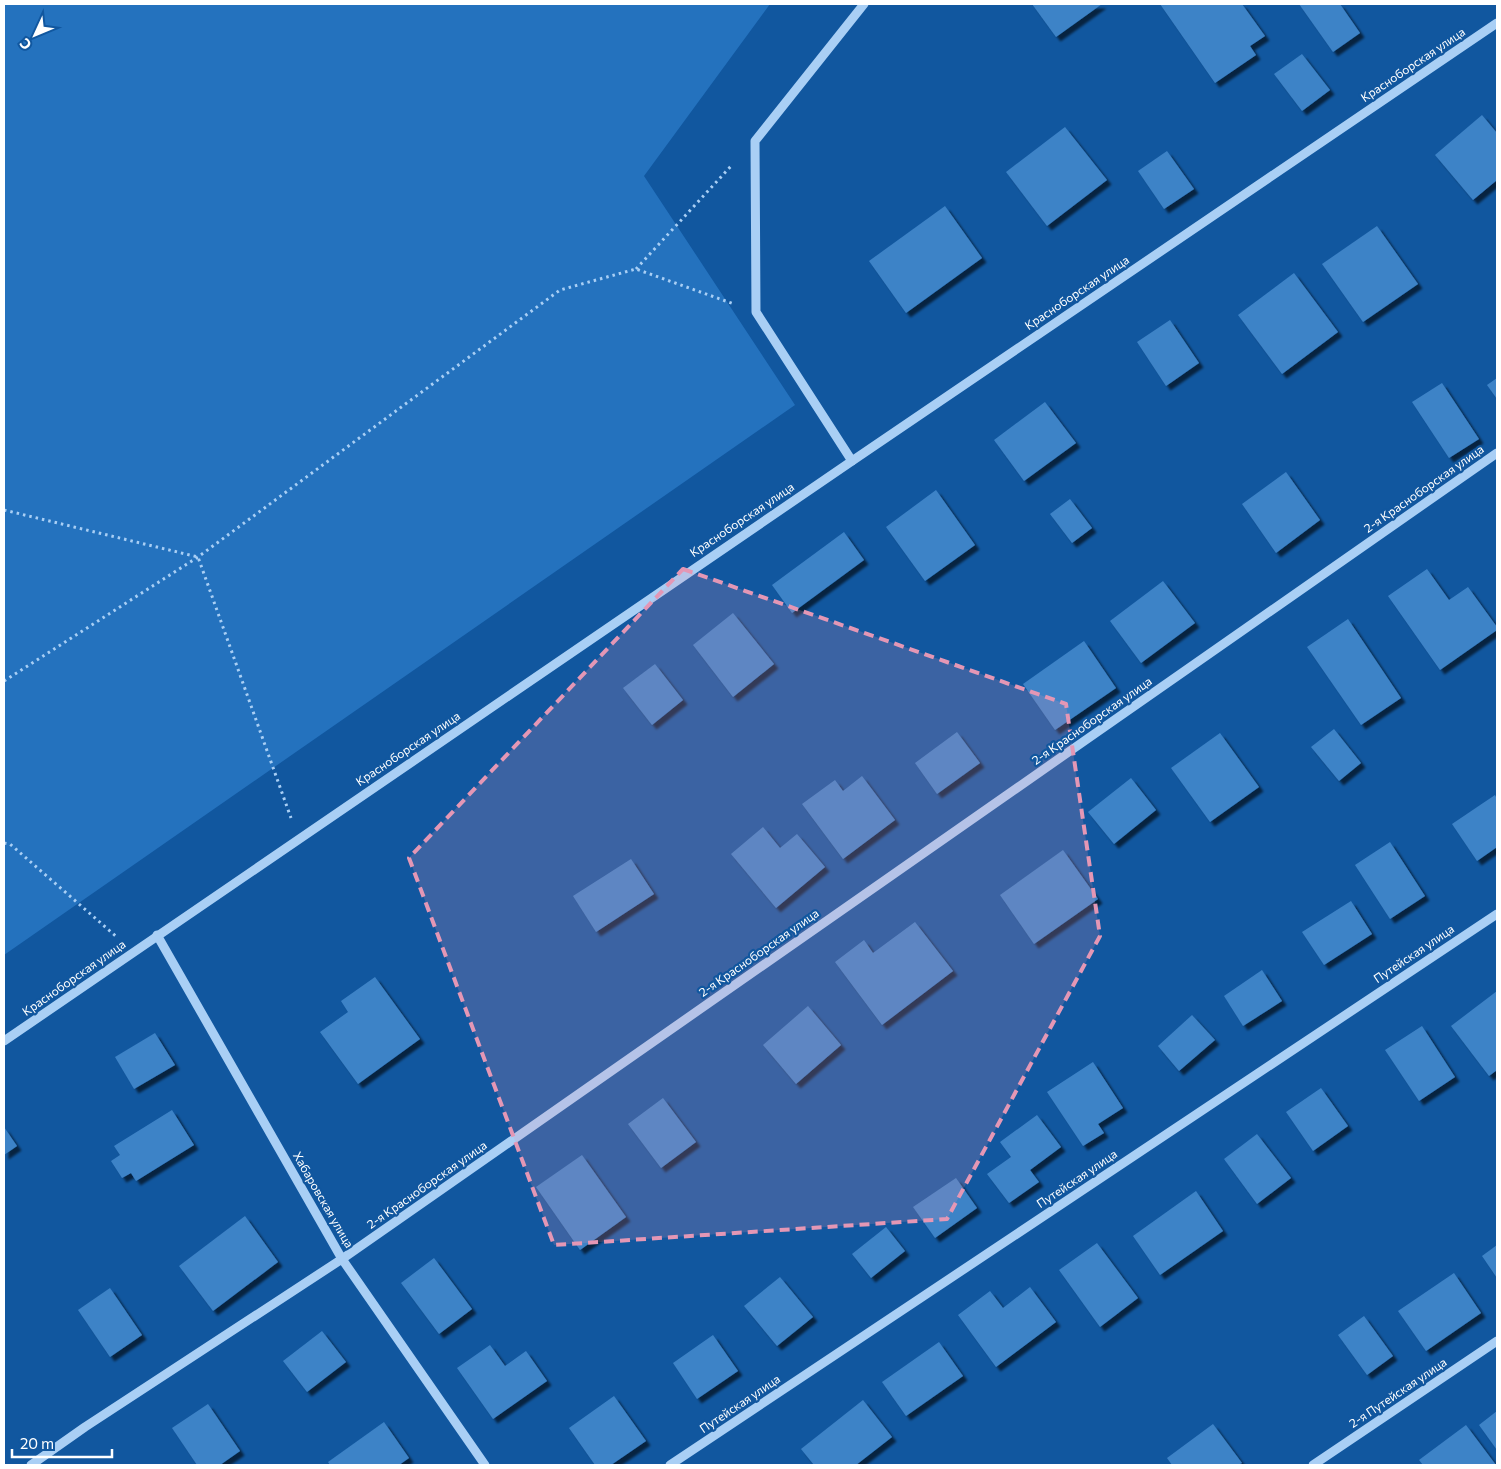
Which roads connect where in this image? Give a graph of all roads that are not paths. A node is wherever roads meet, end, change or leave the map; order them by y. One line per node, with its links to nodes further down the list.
1 (864, 4): 4 (street)
2 (1497, 23): 4 (street, Красноборская улица)
3 (1497, 453): 8 (street, 2-я Красноборская улица)
4 (852, 461): 6 (street, Красноборская улица)
5 (1497, 914): 12 (street, Путейская улица)
6 (157, 935): 7 (street, Красноборская улица); 8 (street, Хабаровская улица)
7 (4, 1041)
8 (342, 1259): 10 (street, 2-я Красноборская улица); 11 (street, Хабаровская улица)
9 (1497, 1341): 13 (street, 2-я Путейская улица)
10 (31, 1465)
11 (485, 1465)
12 (670, 1465)
13 (1313, 1465)

